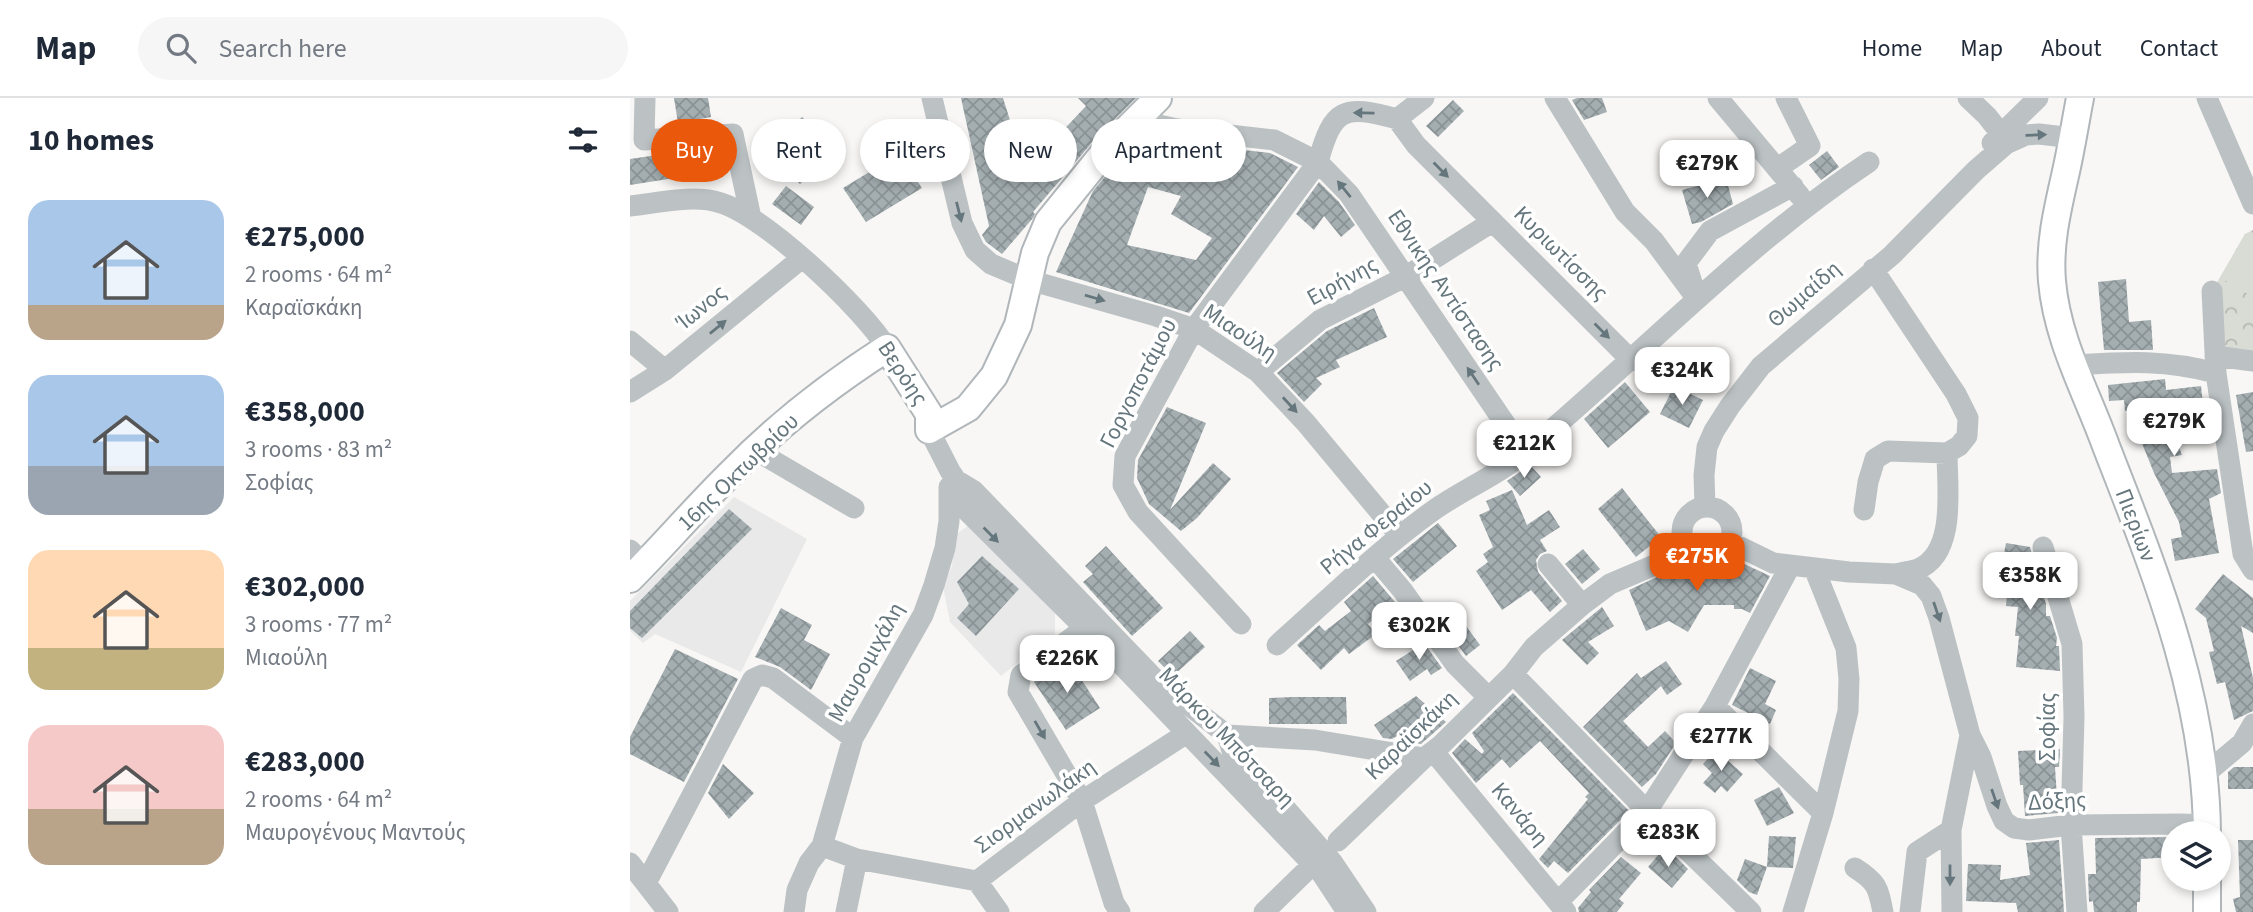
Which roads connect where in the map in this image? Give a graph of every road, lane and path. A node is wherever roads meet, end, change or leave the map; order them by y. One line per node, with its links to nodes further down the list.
1 (645, 98): 25 (street)
2 (932, 98): 30 (street, Μιαούλη, one-way to 30)
3 (1158, 98): 12 (main road)
4 (1424, 98): 13 (street)
5 (1555, 98): 32 (street)
6 (1718, 98): 20 (street)
7 (1786, 98): 20 (street)
8 (1968, 98): 14 (street)
9 (2038, 98): 14 (street, Θωμαίδη)
10 (2080, 98): 16 (main road, Πιερίων)
11 (2207, 98): 22 (street)
12 (1137, 119)
13 (1397, 119): 17 (street, Γοργοποτάμου, one-way to 17); 26 (street, Κυριωτίσσης, one-way to 26)
14 (2001, 134): 28 (street, Θωμαίδη)
15 (1246, 137): 17 (street, Εθνικης Αντίστασης)
16 (2073, 138): 28 (street, Θωμαίδη, one-way to 16); 39 (main road, Πιερίων)
17 (1318, 162): 29 (street, Εθνικης Αντίστασης, one-way to 17); 33 (street, Γοργοποτάμου)
18 (1869, 162): 24 (street, Ρήγα Φεραίου)
19 (1091, 168): 30 (main road)
20 (1778, 168): 21 (street)
21 (1793, 186): 24 (street); 32 (street)
22 (2253, 204)
23 (630, 206): 25 (street, Βερόης)
24 (1807, 207): 32 (street, Ρήγα Φεραίου)
25 (751, 218): 27 (street, Βερόης)
26 (1492, 222): 29 (street, Ειρήνης); 36 (street, Κυριωτίσσης, one-way to 36)
27 (809, 265): 35 (street, Βερόης); 40 (street, Ίωνος, one-way to 27)
28 (1873, 269): 47 (street); 49 (street, Θωμαίδη)
29 (1405, 276): 41 (street, Ειρήνης); 46 (street, Εθνικης Αντίστασης, one-way to 29)
30 (1029, 280): 33 (street, Μιαούλη, one-way to 33); 44 (main road)
31 (2212, 291): 38 (street)
32 (1697, 299): 36 (street, Ρήγα Φεραίου)
33 (1194, 329): 41 (street, Μιαούλη); 64 (street, Γοργοποτάμου)
34 (630, 341): 40 (street)
35 (881, 352): 44 (main road, Βερόης); 45 (main road, 16ης Οκτωβρίου)
36 (1631, 360): 42 (street); 46 (street, Ρήγα Φεραίου)
37 (2253, 361): 38 (street)
38 (2216, 365): 39 (street); 61 (street)
39 (2073, 366): 76 (main road, Πιερίων)
40 (665, 370): 43 (street, Ίωνος)
41 (1258, 372): 52 (street, Μιαούλη, one-way to 52)
42 (1712, 382)
43 (630, 392)
44 (929, 430): 48 (street, Μάρκου Μπότσαρη)
45 (755, 450): 50 (street); 58 (main road, 16ης Οκτωβρίου)
46 (1525, 453): 52 (street, Ρήγα Φεραίου)
47 (1947, 453): 51 (street); 62 (street)
48 (953, 475): 65 (street, Μάρκου Μπότσαρη, one-way to 65); 72 (street, Μάρκου Μπότσαρη); 74 (street, Μαυρομιχάλη)
49 (1705, 507): 53 (street); 54 (street)
50 (854, 508)
51 (1864, 510)
52 (1401, 537): 56 (street, Ρήγα Φεραίου)
53 (1730, 542): 54 (street); 59 (street)
54 (1687, 546): 63 (street, Καραϊσκάκη)
55 (2043, 547): 82 (street, Σοφίας)
56 (1376, 559): 66 (street, Ρήγα Φεραίου); 68 (street)
57 (1548, 564): 63 (street)
58 (635, 565)
59 (1790, 566): 60 (street); 69 (street)
60 (1814, 568): 62 (street); 79 (street)
61 (2253, 570)
62 (1896, 573): 73 (street, Δόξης, one-way to 73)
63 (1582, 604): 67 (street, Καραϊσκάκη)
64 (1241, 624)
65 (1085, 628): 71 (street, Μάρκου Μπότσαρη); 77 (street, one-way to 77)
66 (1276, 645)
67 (1513, 674): 68 (street, Καραϊσκάκη); 78 (street)
68 (1488, 697): 75 (street, Καραϊσκάκη)
69 (1716, 706): 78 (street); 79 (street)
70 (2253, 724): 76 (street)
71 (1187, 733): 77 (street, Σιορμανωλάκη); 100 (street, Μάρκου Μπότσαρη, one-way to 100)
72 (1227, 735): 75 (street); 101 (street, Μάρκου Μπότσαρη)
73 (1970, 736): 82 (street, Δόξης, one-way to 82); 83 (street)
74 (853, 738): 85 (street, Μαυρομιχάλη); 91 (street)
75 (1428, 755): 84 (street, Καραϊσκάκη); 93 (street, Κανάρη)
76 (2204, 775): 80 (main road, Πιερίων)
77 (1082, 801): 90 (street, Σιορμανωλάκη); 98 (street)
78 (1647, 811): 93 (street); 102 (street)
79 (1823, 813): 103 (street)
80 (2207, 821)
81 (2161, 824): 82 (street, Δόξης)
82 (2071, 825): 107 (street, Σοφίας)
83 (1951, 830): 105 (street); 106 (street, one-way to 106)
84 (1338, 841)
85 (822, 846): 86 (street, Σιορμανωλάκη); 95 (street, Μαυρομιχάλη)
86 (857, 859): 90 (street, Σιορμανωλάκη); 96 (street)
87 (630, 863): 91 (street)
88 (1855, 868): 104 (street)
89 (1304, 873): 99 (street)
90 (977, 881): 97 (street)
91 (646, 883): 94 (street)
92 (2207, 891): 108 (main road)
93 (1563, 907)
94 (668, 912)
95 (794, 912)
96 (846, 912)
97 (999, 912)
98 (1120, 912)
99 (1264, 912)
100 (1347, 912)
101 (1366, 912)
102 (1751, 912)
103 (1793, 912)
104 (1883, 912)
105 (1910, 912)
106 (1952, 912)
107 (2077, 912)
108 (2207, 912)

